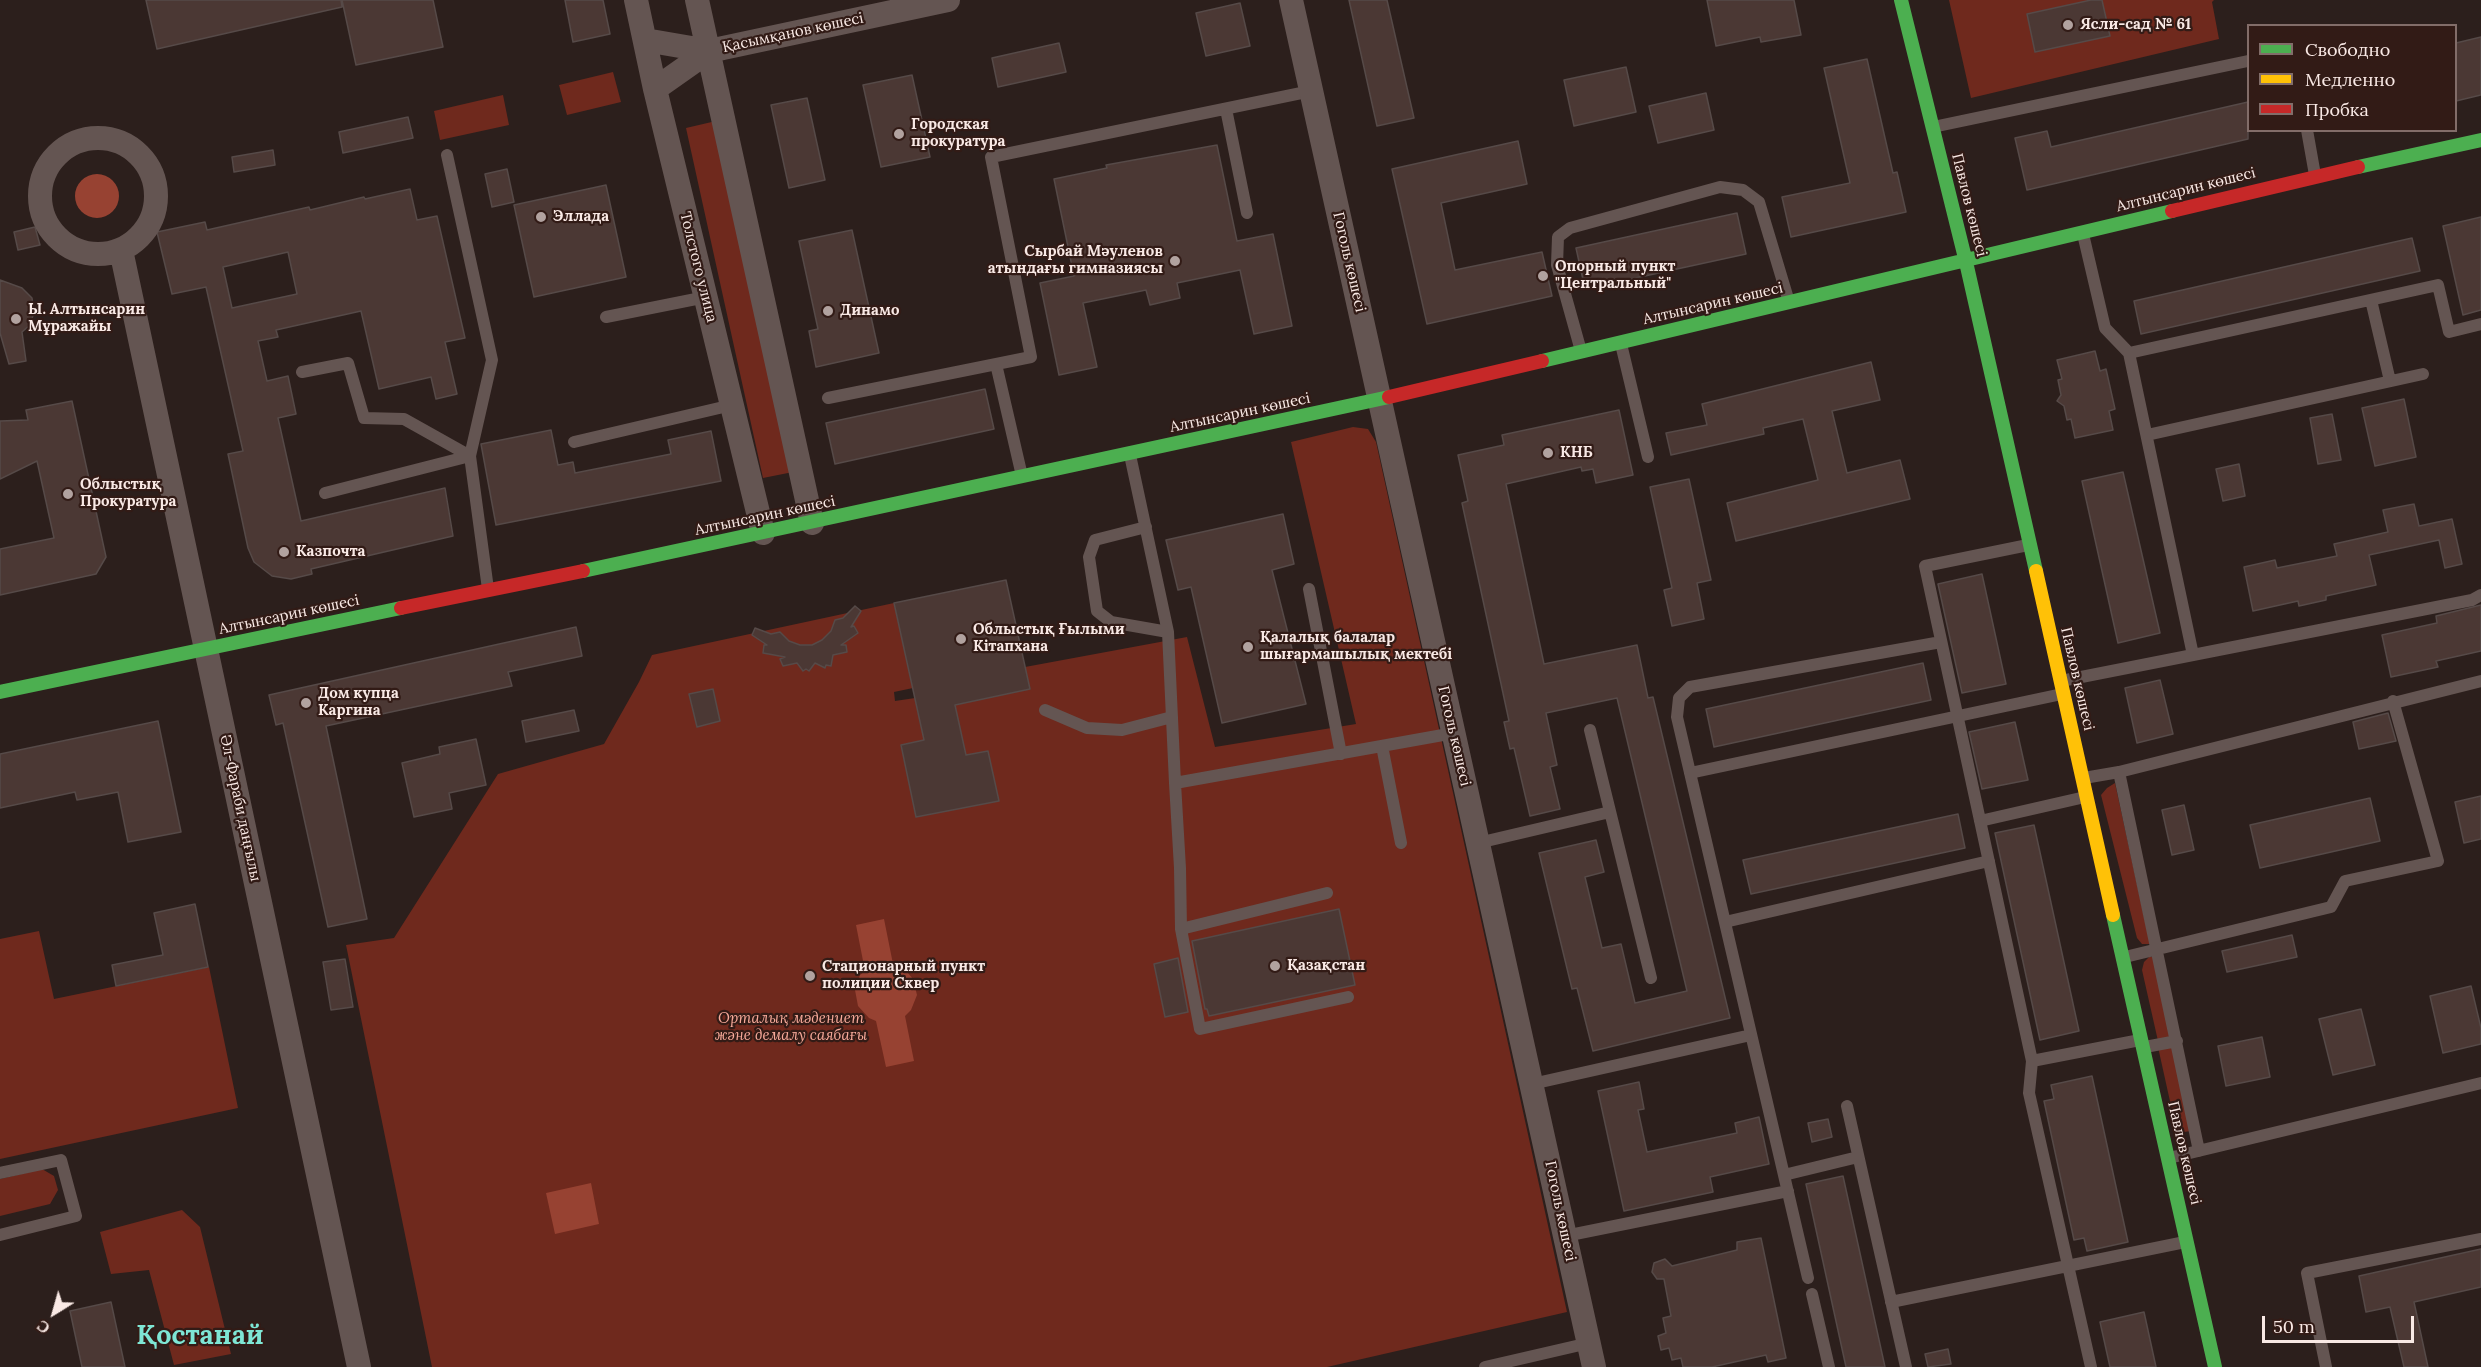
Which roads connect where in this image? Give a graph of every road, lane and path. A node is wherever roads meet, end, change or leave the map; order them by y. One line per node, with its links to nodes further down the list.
1 (636, 0): 6 (street, Толстого улица)
2 (697, 0): 7 (street)
3 (948, 0): 7 (street, Қасымқанов көшесі)
4 (1291, 0): 10 (street, Гоголь көшесі)
5 (1901, 0): 12 (street, Павлов көшесі)
6 (645, 40): 7 (street, Қасымқанов көшесі); 9 (street, Толстого улица)
7 (708, 51): 9 (street, Қасымқанов көшесі); 43 (street)
8 (2247, 61): 12 (lane)
9 (655, 89): 21 (street, Толстого улица)
10 (1311, 91): 11 (lane); 34 (street, Гоголь көшесі)
11 (1226, 109): 17 (lane); 29 (lane)
12 (1933, 127): 20 (street, Павлов көшесі)
13 (2307, 132): 16 (lane)
14 (2481, 140): 16 (street, Алтынсарин көшесі)
15 (447, 155): 39 (lane)
16 (2315, 176): 18 (street, Алтынсарин көшесі)
17 (1247, 213)
18 (2082, 232): 20 (street, Алтынсарин көшесі); 28 (lane)
19 (121, 250): 19 (street); 52 (street, Әл-Фараби даңғылы)
20 (1966, 262): 23 (street, Алтынсарин көшесі); 46 (street, Павлов көшесі)
21 (706, 297): 24 (lane); 35 (street, Толстого улица)
22 (2371, 300): 25 (lane); 28 (lane); 32 (lane)
23 (1789, 303): 26 (street, Алтынсарин көшесі); 27 (lane)
24 (606, 317)
25 (2481, 324)
26 (1621, 343): 27 (street, Алтынсарин көшесі); 40 (lane)
27 (1581, 352): 34 (street, Алтынсарин көшесі)
28 (2129, 353): 36 (lane)
29 (996, 364): 33 (lane); 41 (lane)
30 (302, 372): 39 (lane)
31 (2423, 374): 32 (lane)
32 (2390, 381): 36 (lane)
33 (828, 398)
34 (1380, 399): 38 (street, Алтынсарин көшесі); 62 (street, Гоголь көшесі)
35 (732, 405): 37 (lane); 45 (street, Толстого улица)
36 (2147, 435): 53 (lane)
37 (574, 442)
38 (1130, 454): 41 (street, Алтынсарин көшесі); 44 (lane)
39 (470, 456): 42 (lane); 48 (lane)
40 (1648, 458)
41 (1022, 477): 43 (street, Алтынсарин көшесі)
42 (325, 493)
43 (812, 523): 45 (street, Алтынсарин көшесі)
44 (1146, 527): 50 (lane); 50 (lane)
45 (763, 533): 48 (street, Алтынсарин көшесі)
46 (2029, 544): 51 (lane); 55 (street, Павлов көшесі)
47 (1309, 589): 64 (lane)
48 (489, 590): 52 (street, Алтынсарин көшесі)
49 (2481, 595): 53 (lane)
50 (1168, 632): 60 (lane)
51 (1941, 642): 59 (lane); 66 (lane)
52 (206, 649): 56 (street, Алтынсарин көшесі); 105 (street, Әл-Фараби даңғылы)
53 (2193, 655): 55 (lane)
54 (2481, 681): 57 (lane)
55 (2062, 687): 59 (lane); 67 (street, Павлов көшесі)
56 (0, 692)
57 (2393, 702): 65 (lane); 78 (lane)
58 (1045, 710): 60 (lane)
59 (1957, 716): 66 (lane); 71 (lane)
60 (1172, 717): 68 (lane)
61 (1590, 730): 70 (lane)
62 (1454, 733): 63 (lane); 73 (street, Гоголь көшесі)
63 (1382, 746): 64 (lane); 72 (lane)
64 (1341, 754): 68 (lane)
65 (2119, 772): 67 (lane); 78 (lane)
66 (1690, 773): 76 (lane)
67 (2083, 778): 69 (street, Павлов көшесі)
68 (1175, 783): 77 (lane)
69 (2086, 796): 71 (lane); 79 (street, Павлов көшесі)
70 (1611, 812): 73 (lane); 80 (lane)
71 (1980, 820): 74 (lane)
72 (1401, 843)
73 (1478, 843): 87 (street, Гоголь көшесі)
74 (1989, 861): 76 (lane); 85 (lane)
75 (1327, 893): 77 (lane)
76 (1725, 922): 82 (lane)
77 (1181, 928): 81 (lane)
78 (2158, 950): 79 (lane); 83 (lane)
79 (2122, 957): 84 (street, Павлов көшесі)
80 (1651, 978)
81 (1348, 997)
82 (1751, 1035): 87 (lane); 93 (lane)
83 (2177, 1041): 84 (lane); 89 (lane)
84 (2142, 1044): 85 (lane); 91 (street, Павлов көшесі)
85 (2032, 1061): 99 (lane)
86 (2481, 1083): 89 (lane)
87 (1532, 1084): 96 (street, Гоголь көшесі)
88 (1847, 1106): 90 (lane)
89 (2199, 1150): 91 (lane)
90 (1858, 1157): 93 (lane); 102 (lane)
91 (2168, 1158): 98 (street, Павлов көшесі)
92 (0, 1173): 95 (lane)
93 (1784, 1174): 94 (lane)
94 (1788, 1191): 96 (lane); 100 (lane)
95 (0, 1235)
96 (1565, 1236): 103 (street, Гоголь көшесі)
97 (2481, 1239): 104 (lane)
98 (2187, 1242): 99 (lane); 111 (street, Павлов көшесі)
99 (2068, 1266): 102 (lane); 110 (lane)
100 (1808, 1278)
101 (1812, 1294): 108 (lane)
102 (1891, 1302): 109 (lane)
103 (1589, 1343): 106 (lane); 107 (street, Гоголь көшесі)
104 (2323, 1366)
105 (359, 1367)
106 (1485, 1367)
107 (1594, 1367)
108 (1829, 1367)
109 (1906, 1367)
110 (2091, 1367)
111 (2215, 1367)

